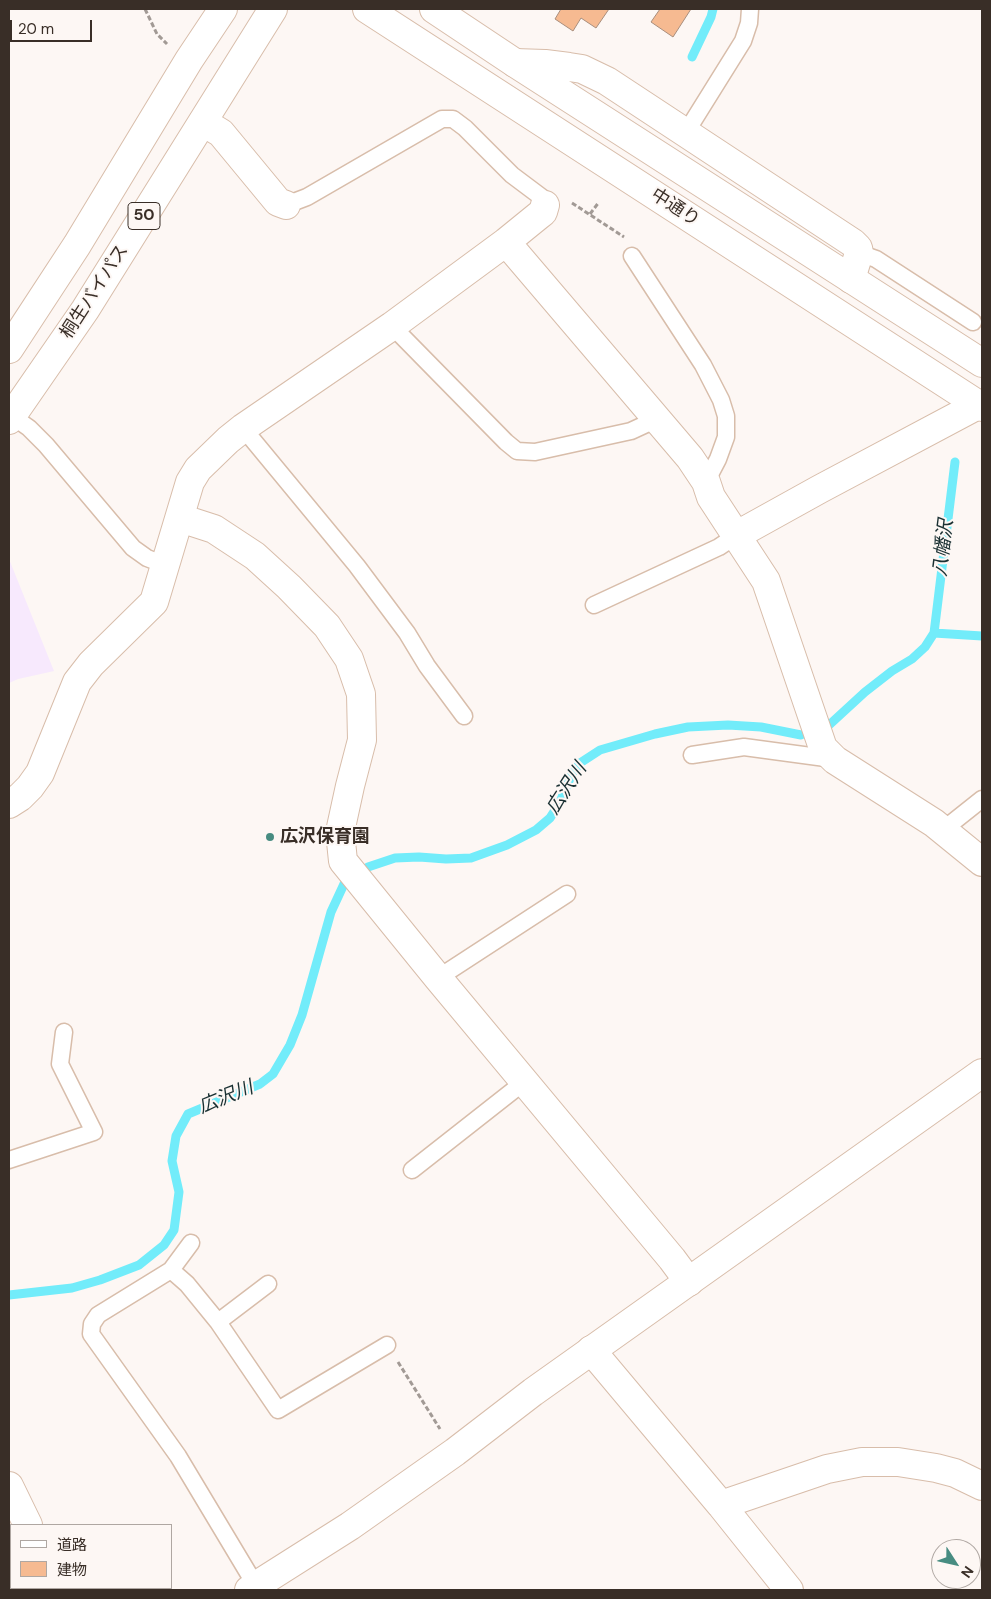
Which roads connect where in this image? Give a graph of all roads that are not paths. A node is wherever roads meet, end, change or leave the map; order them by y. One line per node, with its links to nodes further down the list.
1 (223, 9): 17 (main road, 50)
2 (274, 9): 7 (main road, 桐生バイパス / 50)
3 (367, 9): 19 (main road, 中通り)
4 (434, 9): 6 (main road, 中通り)
5 (750, 9): 8 (lane)
6 (515, 63): 8 (main road); 14 (main road, 中通り)
7 (202, 122): 10 (main road); 20 (main road, 桐生バイパス / 50)
8 (686, 134): 13 (main road)
9 (556, 202): 10 (lane); 11 (main road)
10 (286, 206)
11 (506, 242): 16 (main road); 21 (main road)
12 (632, 249): 23 (lane)
13 (859, 253): 14 (main road); 15 (lane)
14 (851, 279): 18 (main road, 中通り)
15 (973, 322)
16 (392, 326): 21 (lane); 22 (main road)
17 (9, 350)
18 (982, 363)
19 (981, 405): 25 (main road)
20 (10, 418): 26 (lane)
21 (657, 419): 23 (main road)
22 (243, 428): 24 (main road); 28 (lane)
23 (706, 482): 25 (main road)
24 (180, 518): 26 (main road); 36 (main road)
25 (737, 535): 27 (lane); 30 (main road)
26 (165, 565): 32 (main road)
27 (594, 605)
28 (464, 716)
29 (692, 755): 30 (lane)
30 (835, 760): 33 (main road)
31 (982, 799): 33 (lane)
32 (9, 804)
33 (943, 830): 34 (main road)
34 (982, 862)
35 (568, 894): 36 (lane)
36 (438, 978): 39 (main road)
37 (64, 1032): 40 (lane)
38 (982, 1073): 44 (main road)
39 (524, 1082): 41 (lane); 44 (main road)
40 (9, 1160)
41 (412, 1170)
42 (191, 1243): 43 (lane)
43 (171, 1270): 46 (lane); 53 (lane)
44 (688, 1282): 48 (main road)
45 (268, 1284): 46 (lane)
46 (218, 1322): 47 (lane)
47 (387, 1345)
48 (591, 1350): 51 (main road); 53 (main road)
49 (9, 1486): 52 (main road)
50 (982, 1486): 51 (main road)
51 (721, 1505): 54 (main road)
52 (28, 1524)
53 (258, 1587)
54 (789, 1590)

